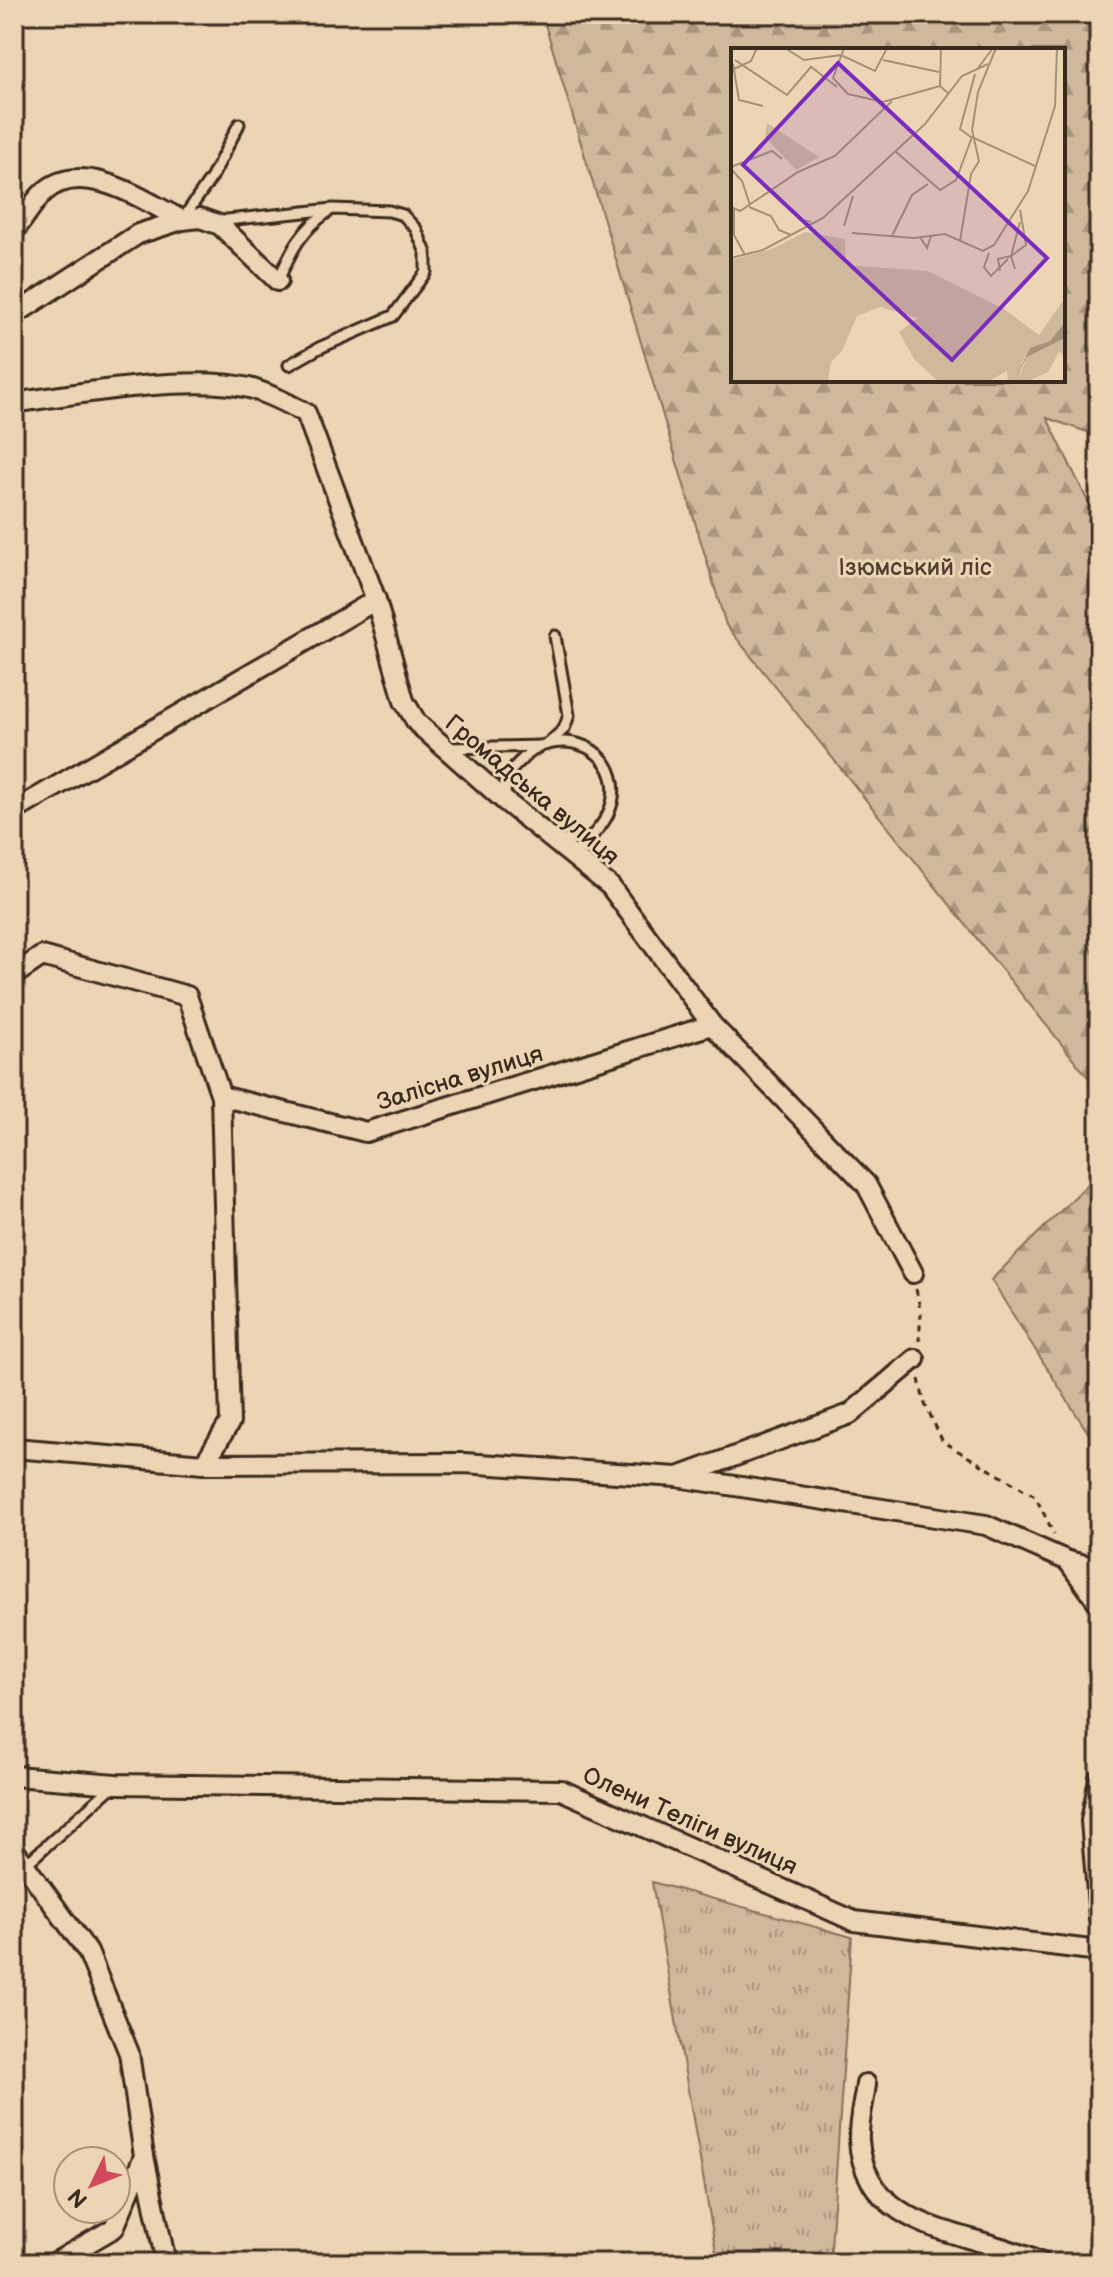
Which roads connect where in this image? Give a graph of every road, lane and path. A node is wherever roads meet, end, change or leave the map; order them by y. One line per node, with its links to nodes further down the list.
1 (239, 124): 5 (lane)
2 (14, 165): 3 (path)
3 (43, 193): 5 (street); 7 (street)
4 (333, 209): 6 (lane); 8 (lane); 10 (lane)
5 (182, 220): 6 (street); 9 (street)
6 (220, 225): 8 (street)
7 (14, 231)
8 (278, 281)
9 (14, 315)
10 (289, 365)
11 (14, 403): 12 (street, Громадська вулиця)
12 (376, 600): 15 (street, Громадська вулиця); 17 (street)
13 (555, 636): 14 (lane)
14 (545, 745): 15 (lane); 16 (lane); 18 (lane)
15 (443, 748): 16 (street, Громадська вулиця)
16 (505, 801): 19 (street, Громадська вулиця)
17 (14, 811)
18 (589, 838): 19 (lane); 20 (lane); 20 (lane)
19 (550, 840): 20 (street, Громадська вулиця)
20 (578, 862): 22 (street, Громадська вулиця)
21 (14, 975): 23 (street)
22 (712, 1025): 23 (street, Залісна вулиця); 24 (street, Громадська вулиця)
23 (221, 1096): 27 (street)
24 (913, 1273): 25 (path)
25 (915, 1359): 28 (street); 29 (path)
26 (14, 1448): 27 (street)
27 (204, 1464): 28 (street)
28 (677, 1477): 30 (street)
29 (1055, 1535)
30 (1068, 1561): 31 (street); 32 (street)
31 (1099, 1568)
32 (1099, 1604)
33 (14, 1776): 35 (street, Олени Теліги вулиця)
34 (1099, 1779): 37 (street)
35 (116, 1784): 36 (lane); 38 (street, Олени Теліги вулиця)
36 (19, 1858): 40 (street)
37 (1099, 1917)
38 (1099, 1951)
39 (866, 2084): 43 (street)
40 (144, 2156): 41 (street); 42 (street)
41 (57, 2262)
42 (166, 2263)
43 (1041, 2263)

